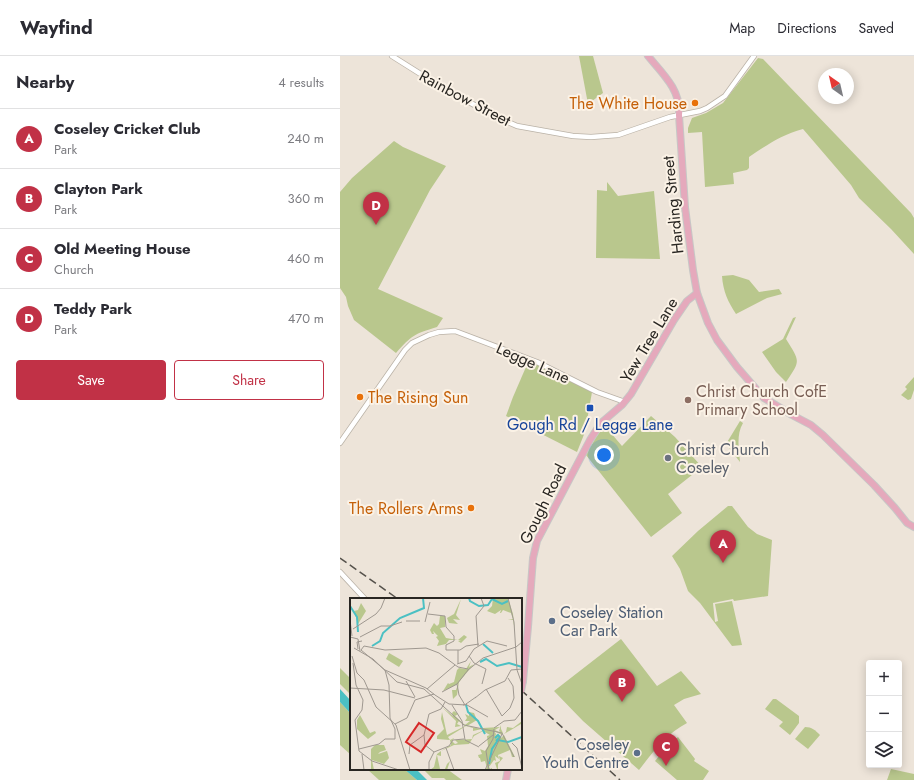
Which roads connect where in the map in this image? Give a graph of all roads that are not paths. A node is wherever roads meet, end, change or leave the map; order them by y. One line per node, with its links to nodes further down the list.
1 (392, 56): 4 (street, Rainbow Street)
2 (648, 56): 4 (main road, Harding Street)
3 (754, 56): 4 (street, Rainbow Street)
4 (678, 115): 5 (main road, Harding Street)
5 (697, 292): 6 (main road, Yew Tree Lane); 8 (main road, Harding Street)
6 (624, 402): 7 (street, Legge Lane); 11 (main road, Gough Road, bridge)
7 (340, 443)
8 (914, 527)
9 (340, 572): 10 (street)
10 (364, 598)
11 (522, 686)
12 (508, 770): 13 (main road)
13 (506, 780)

